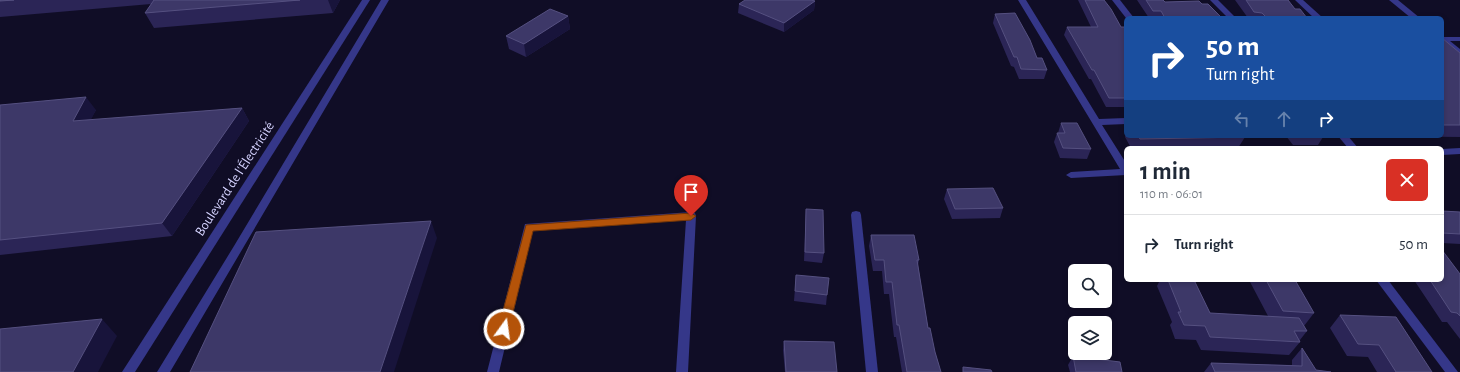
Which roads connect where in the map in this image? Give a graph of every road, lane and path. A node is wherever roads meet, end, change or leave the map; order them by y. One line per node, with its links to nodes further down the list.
1 (366, 0): 27 (street, Boulevard de l'Électricité)
2 (385, 0): 28 (street)
3 (1022, 0): 17 (street)
4 (1116, 0): 8 (street)
5 (1214, 0): 9 (street)
6 (1300, 0): 10 (street)
7 (1393, 0): 11 (street)
8 (1128, 16)
9 (1230, 16)
10 (1317, 16)
11 (1413, 16)
12 (1444, 39): 13 (street)
13 (1460, 39)
14 (1444, 40): 15 (street)
15 (1460, 53)
16 (1124, 121): 17 (street)
17 (1097, 122): 22 (street)
18 (1344, 138): 19 (street)
19 (1351, 146)
20 (1460, 151): 21 (street)
21 (1444, 152)
22 (1124, 168)
23 (1124, 171): 24 (street)
24 (1071, 176)
25 (856, 215): 31 (street)
26 (1384, 282): 32 (street)
27 (128, 372)
28 (163, 372)
29 (493, 372): 30 (street)
30 (682, 372)
31 (872, 372)
32 (1452, 372)

